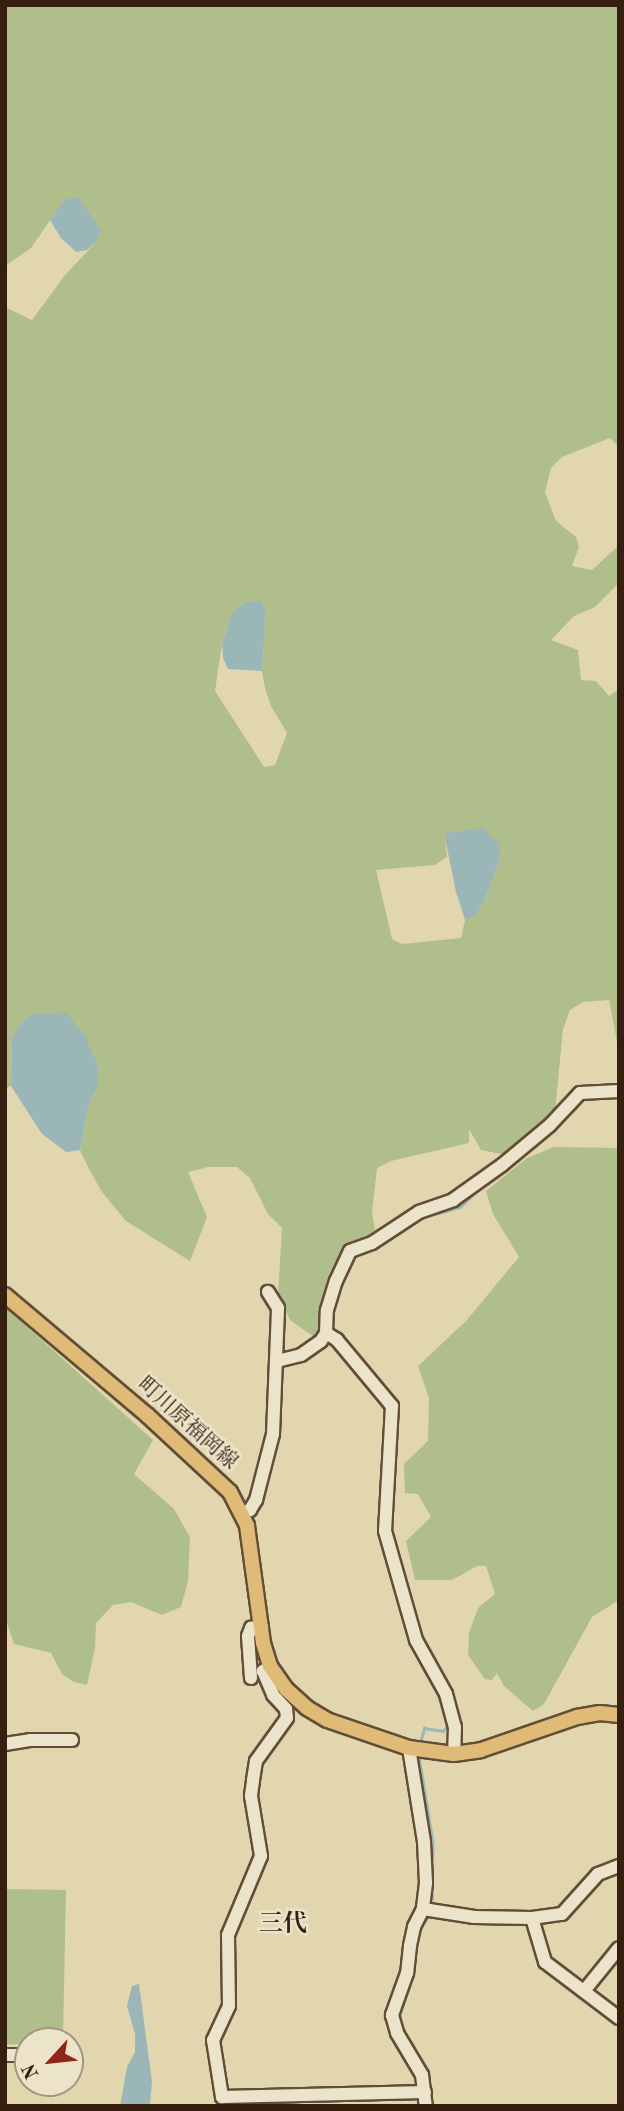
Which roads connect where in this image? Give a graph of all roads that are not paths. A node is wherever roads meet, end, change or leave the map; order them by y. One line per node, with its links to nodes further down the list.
1 (619, 1091): 4 (street)
2 (268, 1292): 5 (street)
3 (5, 1295): 6 (main road, 町川原福岡線)
4 (326, 1333): 5 (street); 17 (street)
5 (277, 1361): 6 (street)
6 (243, 1513): 7 (main road, 町川原福岡線)
7 (261, 1627): 8 (street); 9 (main road, 町川原福岡線)
8 (249, 1659): 9 (street); 10 (street)
9 (267, 1668): 11 (main road, 町川原福岡線); 12 (street)
10 (251, 1678)
11 (301, 1703): 12 (street); 16 (main road, 町川原福岡線)
12 (286, 1713): 24 (street)
13 (619, 1715): 17 (main road, 町川原福岡線)
14 (72, 1740): 15 (street)
15 (5, 1744)
16 (409, 1748): 17 (main road, 町川原福岡線); 19 (street)
17 (454, 1754)
18 (619, 1866): 20 (street)
19 (423, 1909): 20 (street); 24 (street)
20 (532, 1918): 22 (street)
21 (619, 1948): 22 (street)
22 (584, 1991): 23 (street)
23 (619, 2018)
24 (425, 2099)

